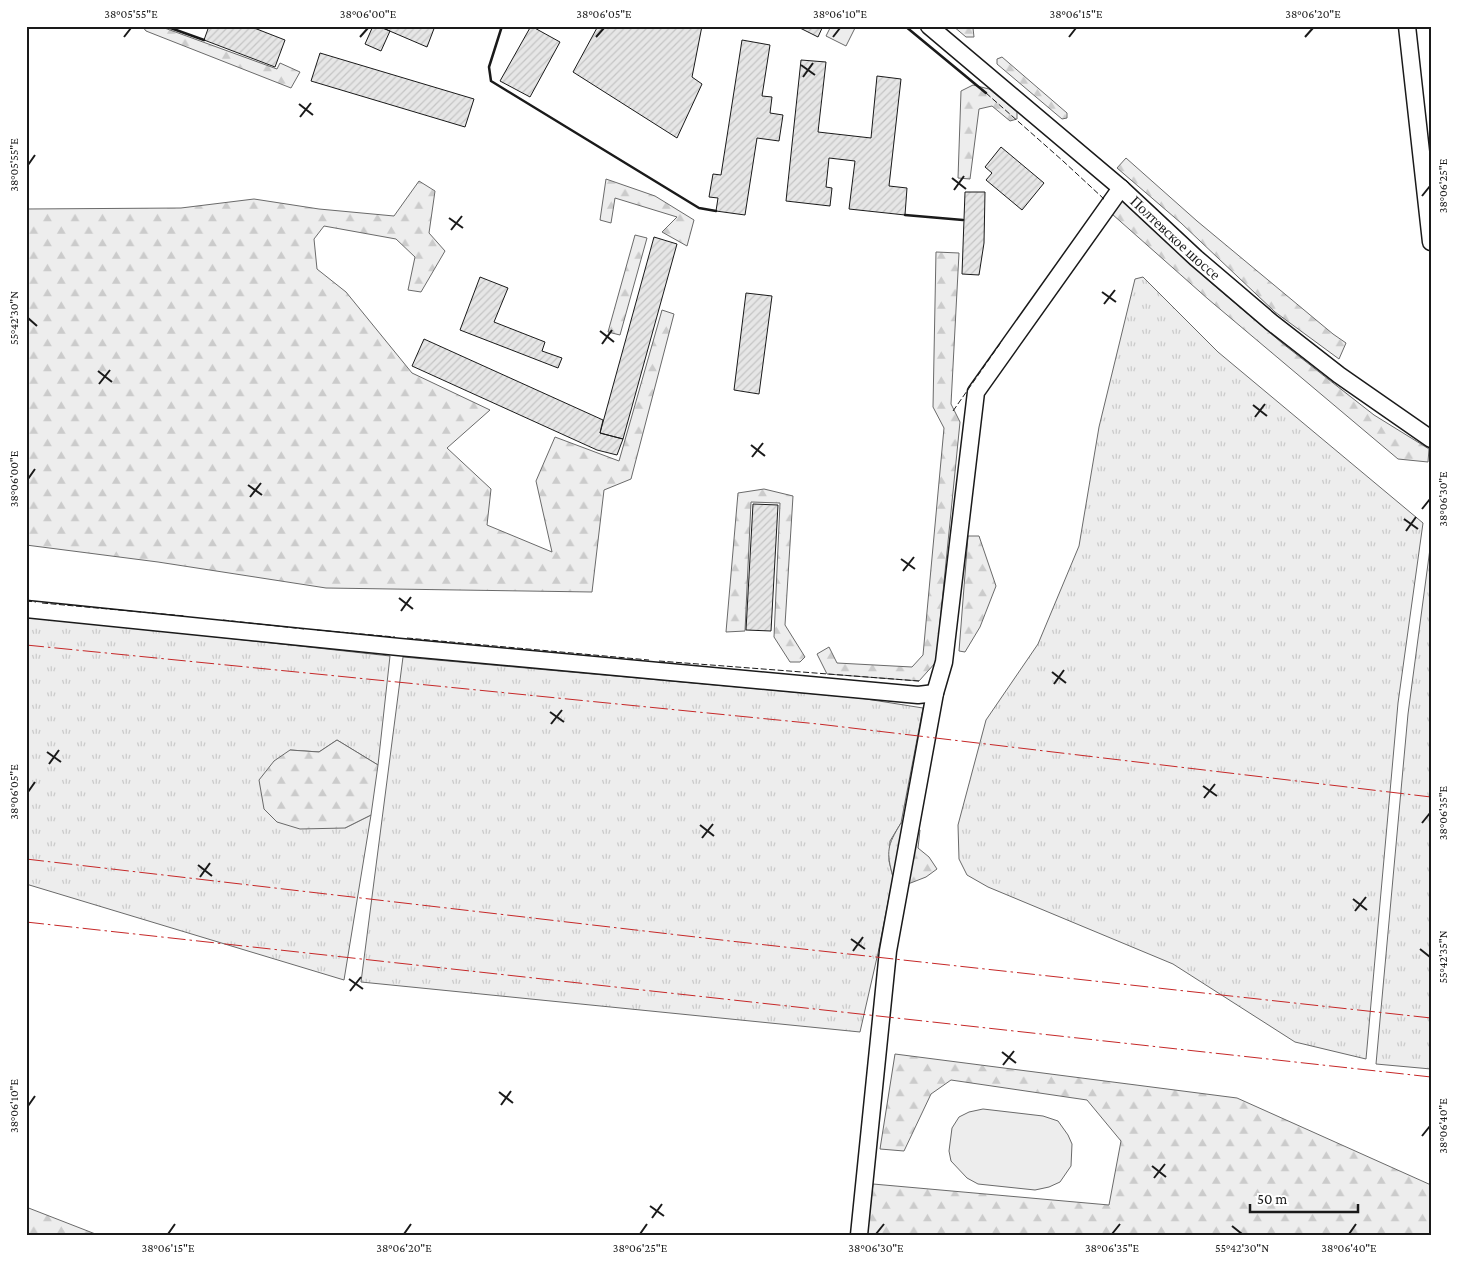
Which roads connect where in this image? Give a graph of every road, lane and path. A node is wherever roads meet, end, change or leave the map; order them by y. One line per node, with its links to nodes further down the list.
1 (930, 26): 3 (street, Полтевское шоссе)
2 (1407, 26): 4 (street)
3 (1121, 188): 5 (street, Полтевское шоссе); 7 (street)
4 (1431, 242)
5 (1431, 439)
6 (26, 609): 7 (street)
7 (935, 693): 8 (street)
8 (859, 1235)

